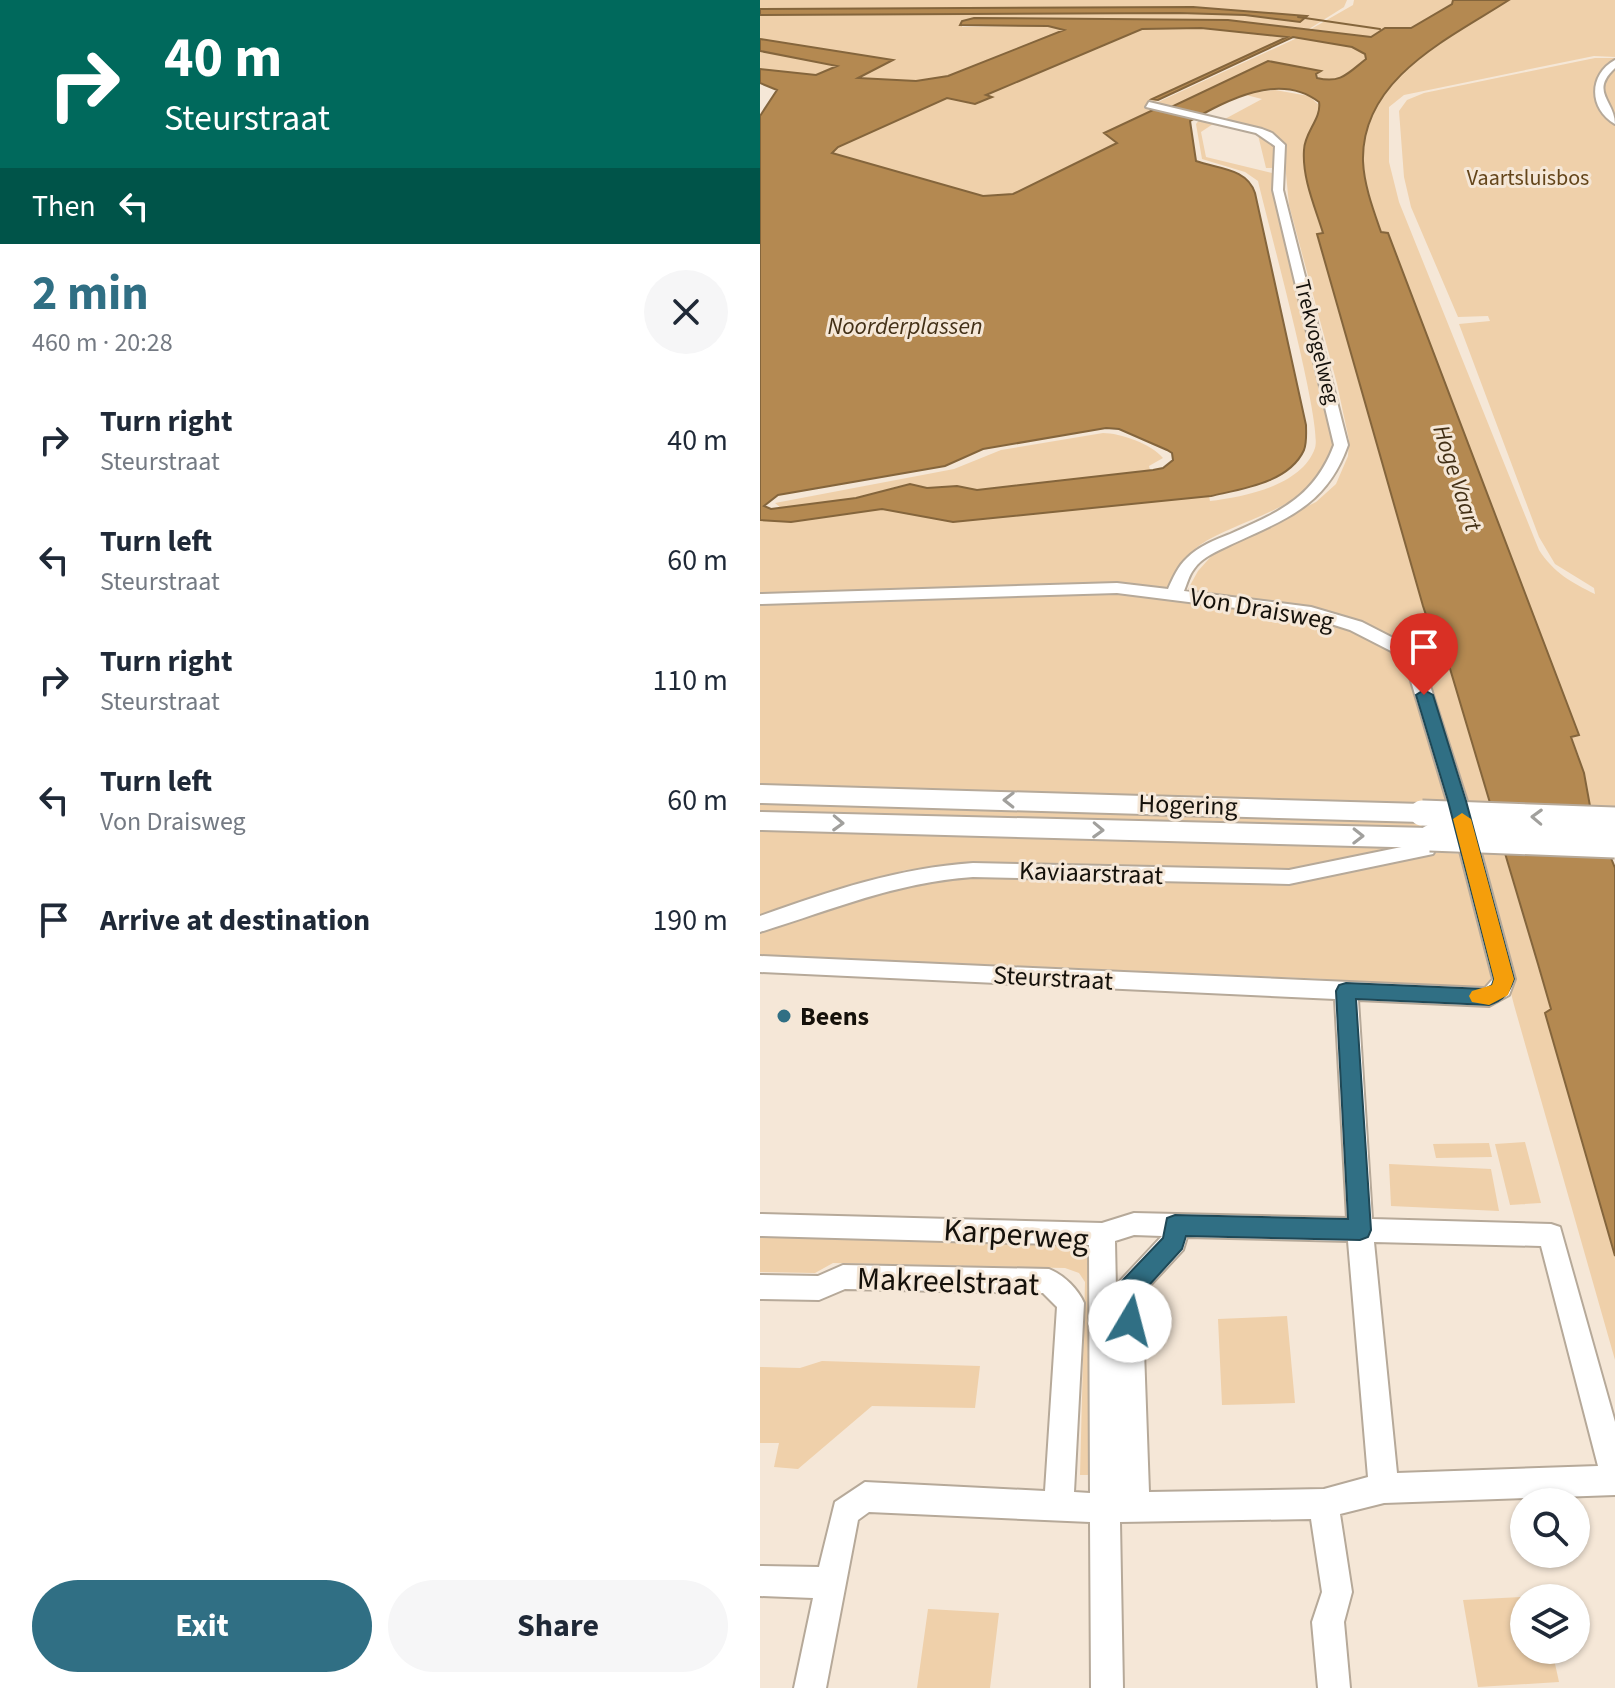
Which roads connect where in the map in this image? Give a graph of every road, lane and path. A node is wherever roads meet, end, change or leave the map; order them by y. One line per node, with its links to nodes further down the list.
1 (1615, 63): 3 (street)
2 (1149, 105): 4 (street, Trekvogelweg)
3 (1615, 121)
4 (1174, 594): 5 (street, Von Draisweg); 13 (street, Von Draisweg)
5 (760, 599)
6 (760, 794): 9 (highway, Hogering, one-way to 6)
7 (1615, 820): 9 (highway, Hogering, one-way to 9, bridge)
8 (760, 821): 9 (highway, Hogering, one-way to 9)
9 (1426, 833): 10 (highway, Hogering, bridge); 11 (street, Kaviaarstraat)
10 (1615, 845)
11 (760, 924)
12 (760, 964): 14 (street, Steurstraat)
13 (1501, 989): 14 (street, Steurstraat)
14 (1346, 991): 17 (street)
15 (760, 1225): 18 (street, Karperweg)
16 (1175, 1225): 17 (street); 18 (street); 24 (street)
17 (1360, 1230): 20 (street); 21 (street)
18 (1102, 1234): 24 (street, Karperweg)
19 (760, 1287): 23 (street, Makreelstraat)
20 (1615, 1478): 21 (street)
21 (1384, 1488): 22 (street)
22 (1324, 1504): 24 (street); 29 (street)
23 (1059, 1506): 24 (street); 26 (street)
24 (1120, 1506): 28 (street)
25 (760, 1581): 26 (street)
26 (830, 1583): 27 (street)
27 (810, 1688)
28 (1107, 1688)
29 (1334, 1688)

